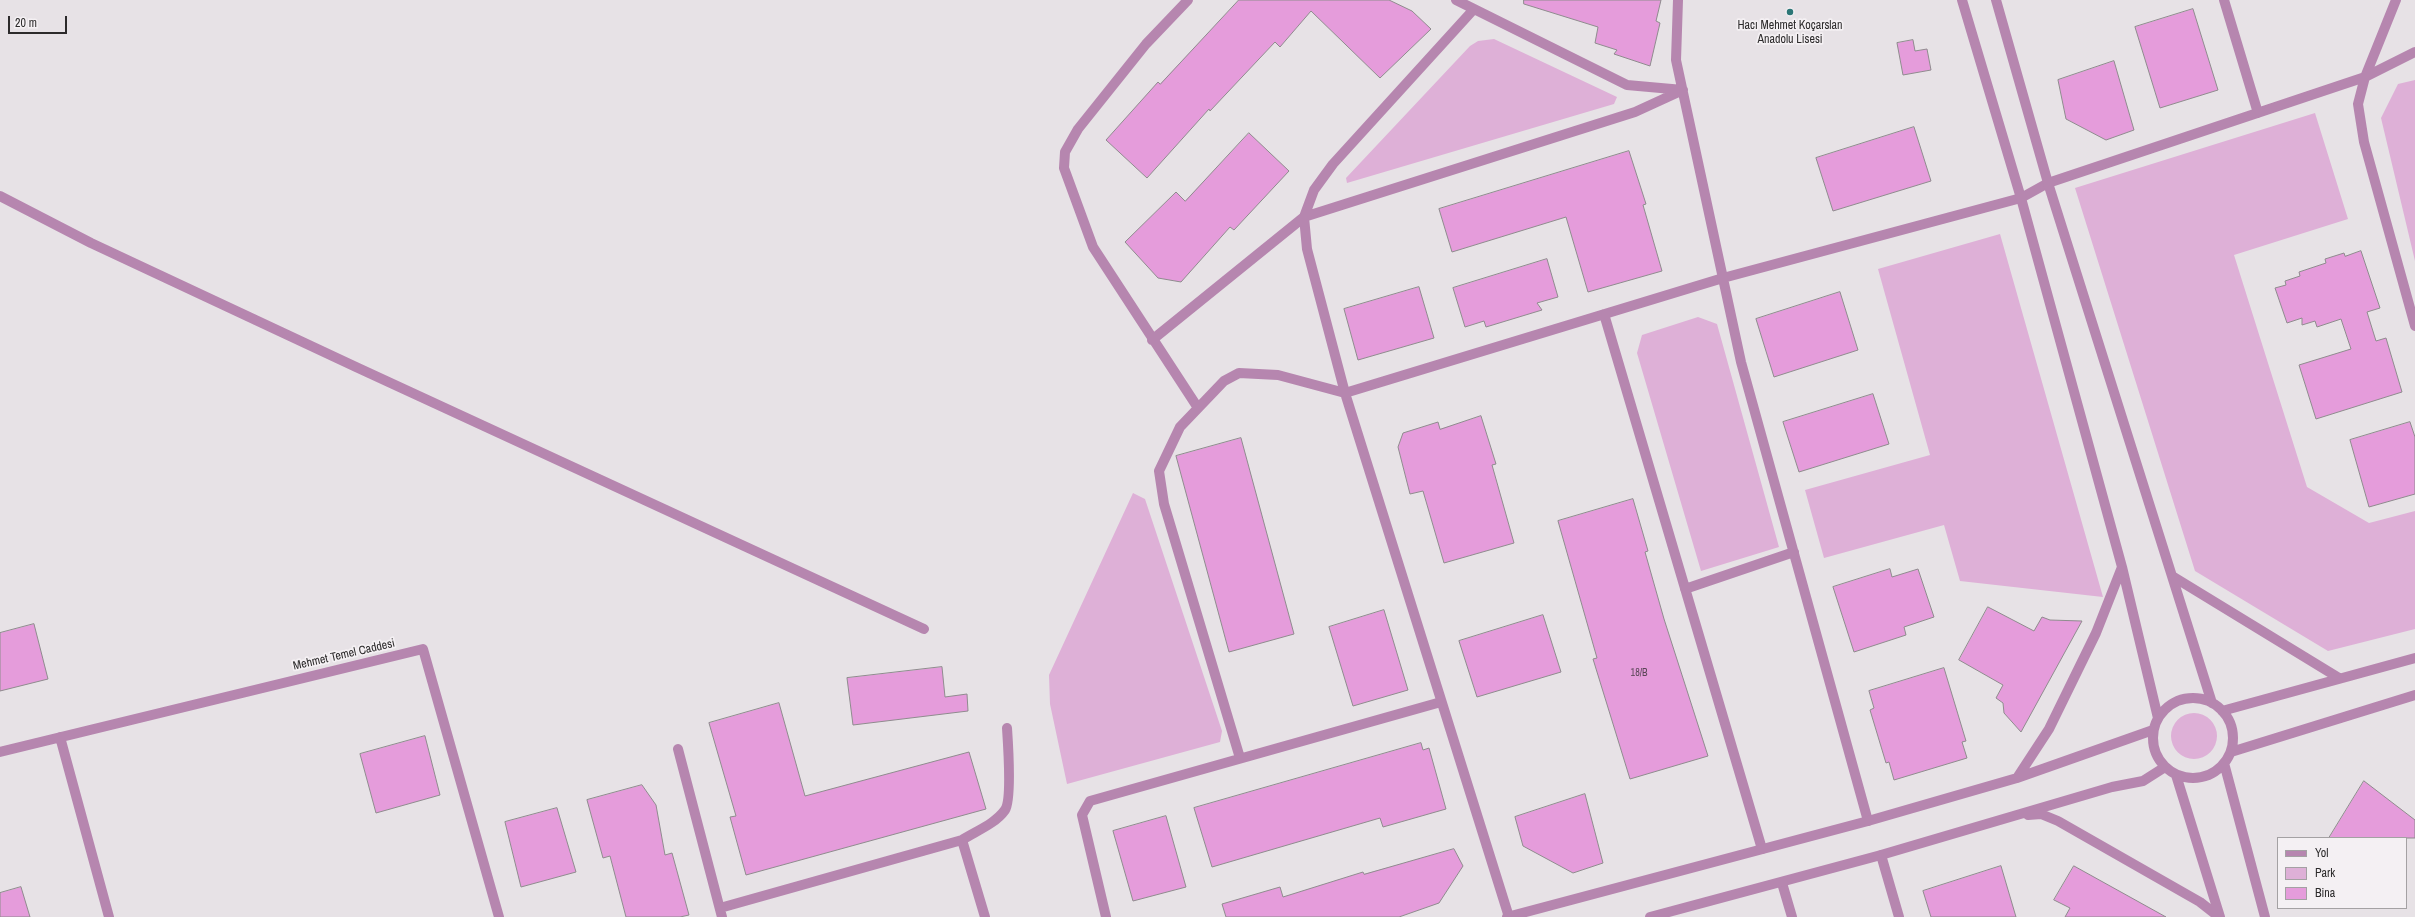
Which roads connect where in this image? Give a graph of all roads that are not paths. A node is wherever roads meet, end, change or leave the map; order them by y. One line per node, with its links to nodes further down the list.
1 (1188, 0): 20 (street)
2 (1456, 0): 8 (street)
3 (1678, 0): 11 (street)
4 (1962, 0): 15 (street)
5 (1996, 0): 13 (street)
6 (2224, 0): 12 (street)
7 (2396, 0): 10 (street)
8 (1474, 9): 11 (street); 16 (street)
9 (2415, 52): 10 (street)
10 (2365, 77): 12 (street); 19 (street)
11 (1682, 90): 16 (street); 17 (street)
12 (2258, 113): 13 (street)
13 (2048, 183): 15 (street); 25 (street)
14 (0, 196): 27 (street)
15 (2021, 198): 17 (street); 24 (street)
16 (1304, 218): 20 (street); 21 (street)
17 (1723, 278): 18 (street); 23 (street)
18 (1604, 314): 21 (street); 26 (street)
19 (2415, 326)
20 (1152, 340): 22 (street)
21 (1345, 393): 22 (street); 31 (street)
22 (1198, 408): 41 (street)
23 (1794, 552): 26 (street); 47 (street)
24 (2122, 567): 34 (street); 45 (street)
25 (2172, 576): 29 (street); 32 (street)
26 (1685, 589): 49 (street)
27 (924, 629)
28 (2415, 658): 29 (street)
29 (2339, 678): 33 (street)
30 (2415, 695): 40 (street)
31 (1441, 702): 41 (street); 57 (street)
32 (2212, 704): 33 (street); 34 (street)
33 (2222, 711): 40 (street)
34 (2158, 718): 36 (street)
35 (1007, 728): 48 (street)
36 (2153, 730): 43 (street); 45 (street)
37 (60, 737): 39 (street, Mehmet Temel Caddesi); 53 (street); 54 (street, Mehmet Temel Caddesi)
38 (678, 749): 52 (street)
39 (0, 752)
40 (2231, 752): 42 (street)
41 (1240, 758): 56 (street)
42 (2224, 763): 44 (street); 62 (street)
43 (2165, 767): 44 (street); 46 (street)
44 (2176, 775): 61 (street)
45 (2017, 778): 47 (street)
46 (2010, 816): 50 (street); 61 (street)
47 (1868, 821): 49 (street)
48 (962, 840): 52 (street); 55 (street)
49 (1762, 849): 57 (street)
50 (1881, 855): 51 (street); 60 (street)
51 (1782, 883): 58 (street); 59 (street)
52 (721, 913)
53 (110, 917)
54 (499, 917)
55 (985, 917)
56 (1106, 917)
57 (1508, 917)
58 (1650, 917)
59 (1792, 917)
60 (1899, 917)
61 (2219, 917)
62 (2265, 917)

